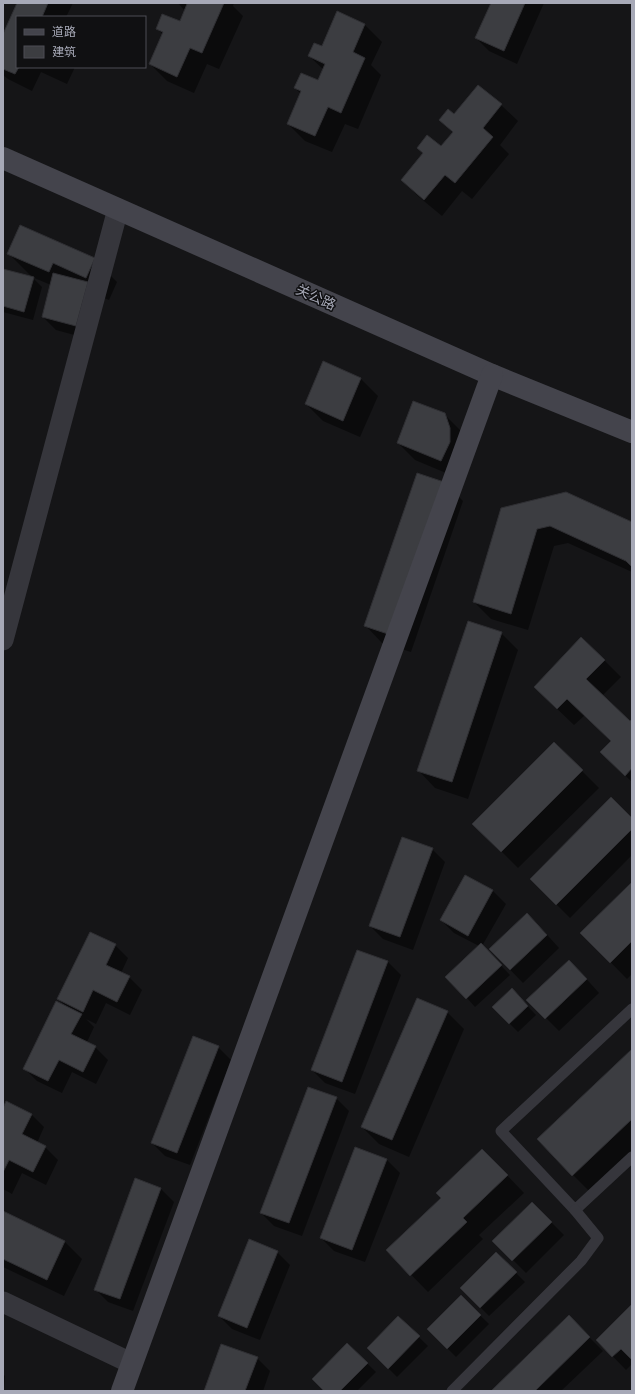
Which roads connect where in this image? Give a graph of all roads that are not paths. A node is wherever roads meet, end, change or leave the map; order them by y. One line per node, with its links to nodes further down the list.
1 (3, 158): 2 (street, 关公路)
2 (118, 209): 3 (street, 关公路); 5 (street)
3 (492, 375): 4 (street, 关公路); 10 (street)
4 (629, 429)
5 (3, 640)
6 (632, 1009): 8 (lane)
7 (632, 1157): 8 (lane)
8 (575, 1210): 12 (lane)
9 (3, 1302): 10 (street)
10 (132, 1363): 11 (street)
11 (122, 1391)
12 (452, 1391)

